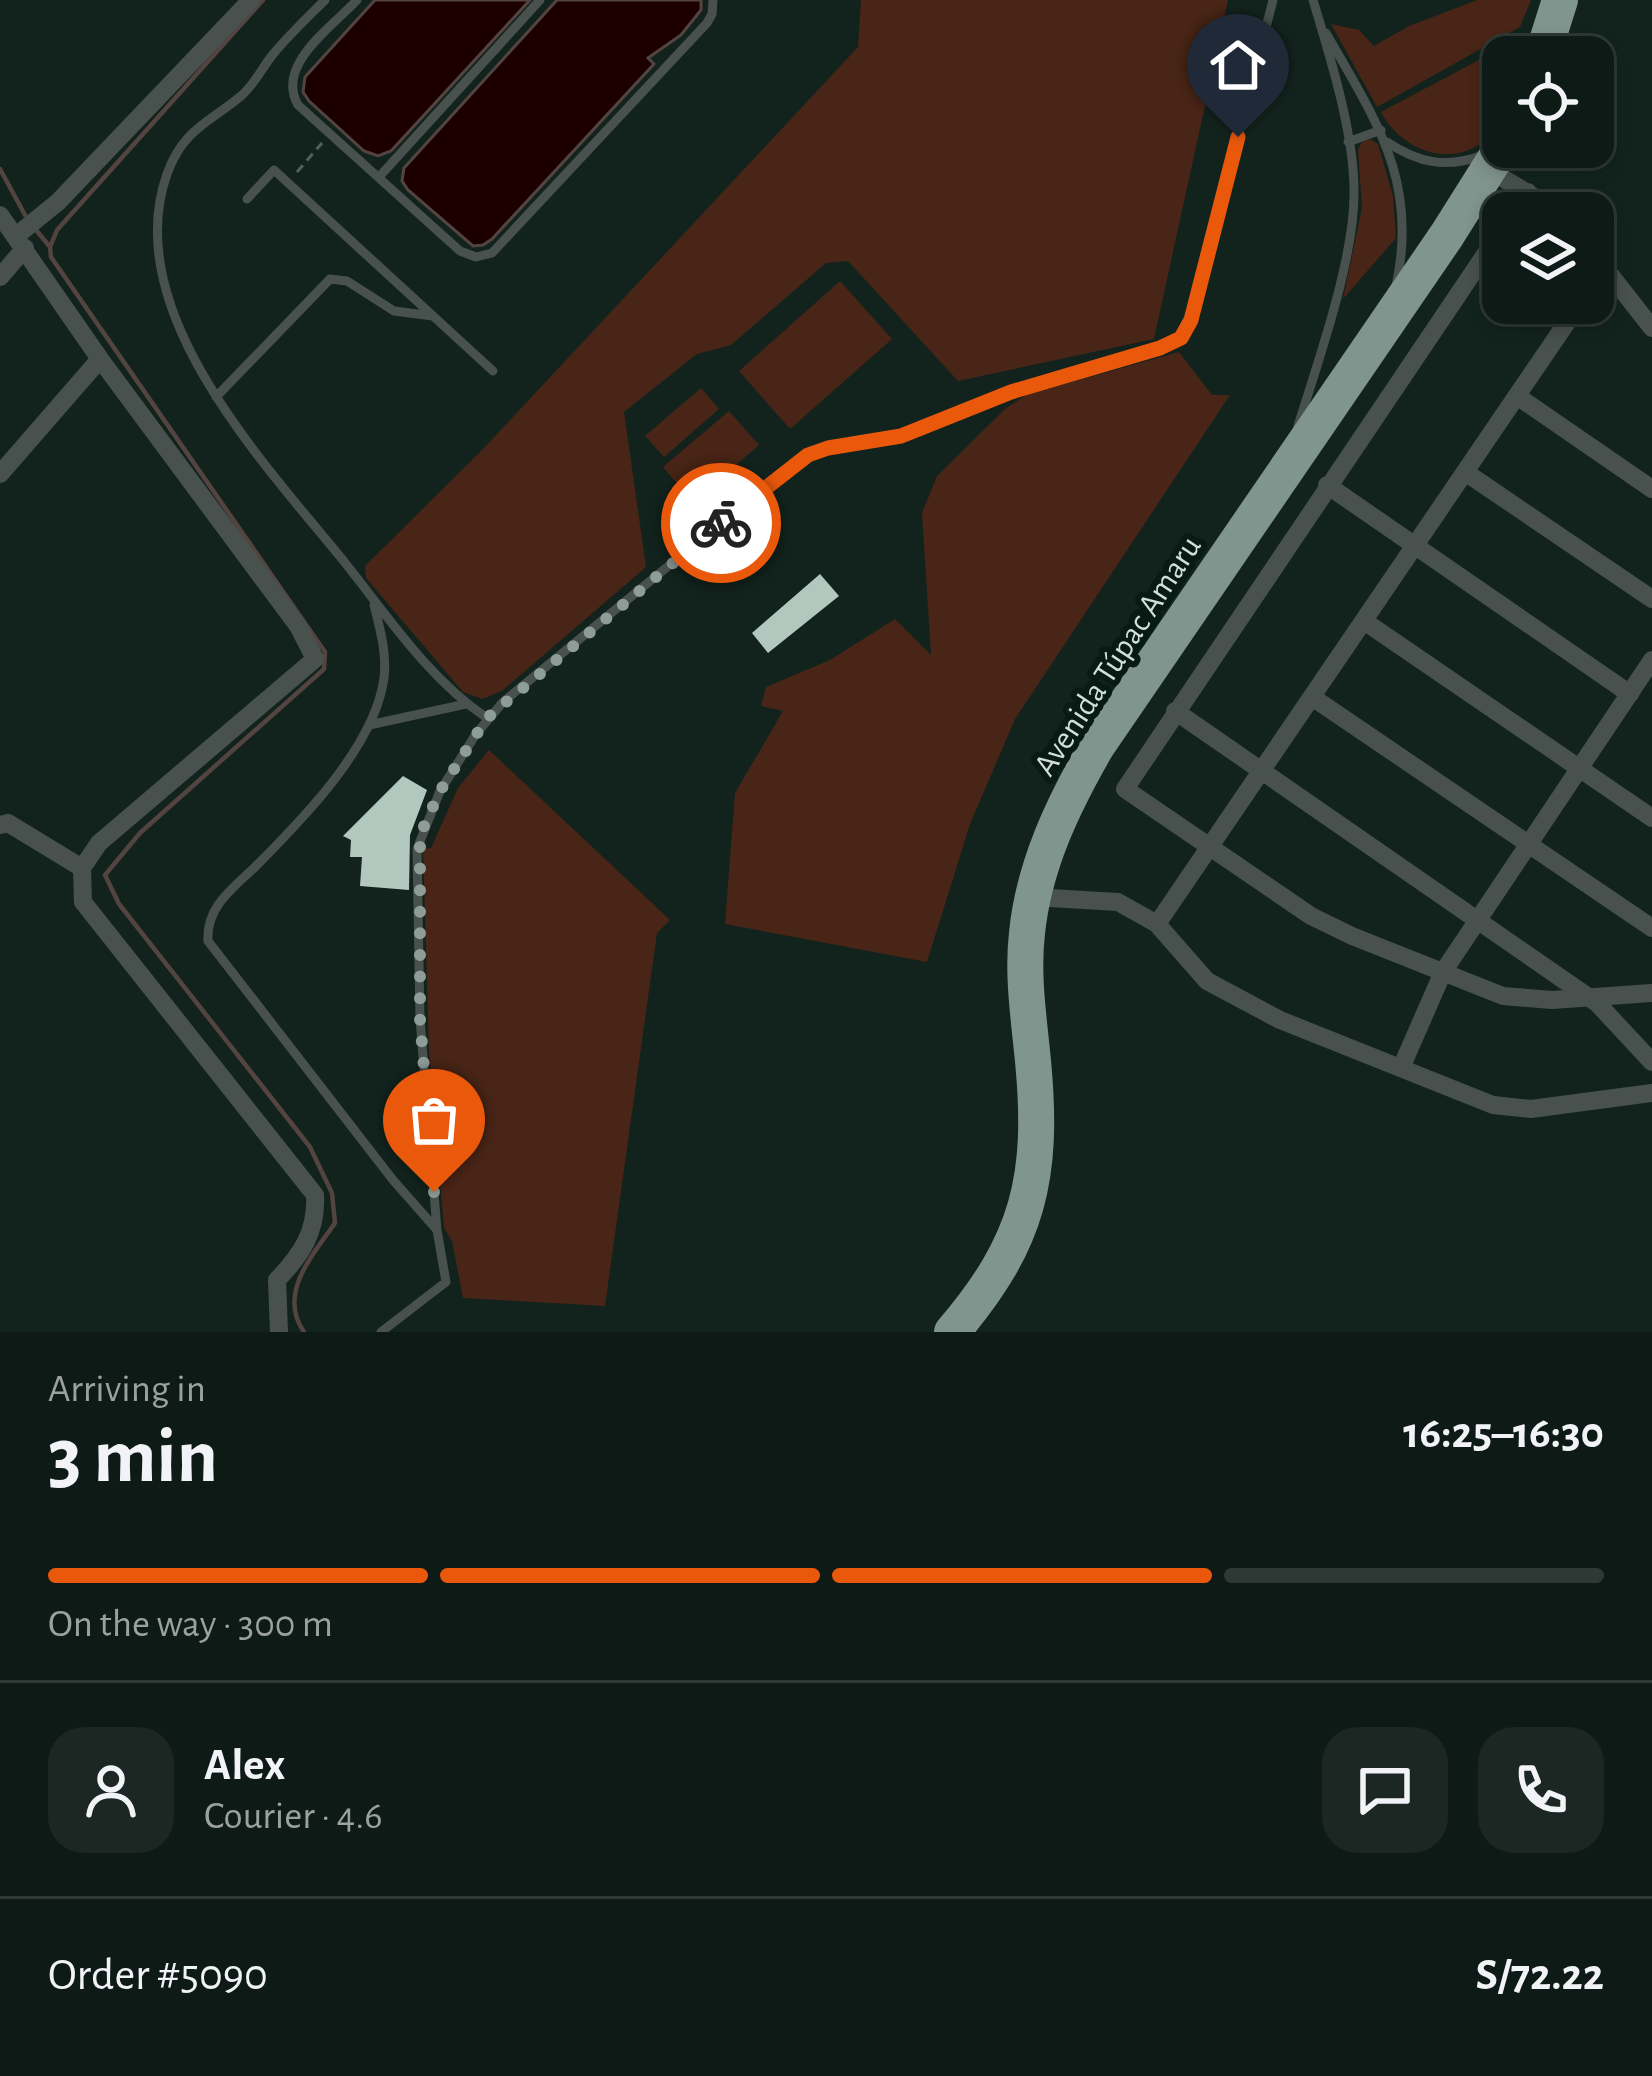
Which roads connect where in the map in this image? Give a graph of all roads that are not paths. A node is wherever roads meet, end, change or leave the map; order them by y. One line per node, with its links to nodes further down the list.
1 (251, 0): 21 (street)
2 (325, 0): 32 (lane)
3 (357, 0): 17 (lane)
4 (540, 0): 17 (lane)
5 (713, 0): 17 (lane)
6 (1273, 0): 47 (lane)
7 (1312, 0): 9 (lane)
8 (1560, 0): 10 (highway)
9 (1319, 21): 11 (lane); 12 (lane)
10 (1549, 36)
11 (1381, 130): 12 (lane); 13 (lane)
12 (1348, 142): 35 (lane)
13 (1387, 142): 14 (lane); 28 (lane)
14 (1482, 157)
15 (1488, 168): 28 (highway, Avenida Túpac Amaru)
16 (1510, 168): 18 (street)
17 (379, 176)
18 (1528, 192)
19 (247, 200): 25 (lane)
20 (0, 215): 21 (street)
21 (20, 242): 23 (street); 29 (street)
22 (1482, 259): 36 (street)
23 (0, 277)
24 (1614, 287): 27 (street)
25 (433, 316): 30 (lane); 32 (lane)
26 (1566, 324): 31 (street)
27 (1652, 328)
28 (1381, 332): 35 (highway, Avenida Túpac Amaru)
29 (100, 359): 34 (street); 55 (street)
30 (493, 371)
31 (1516, 396): 33 (street); 37 (street)
32 (217, 397): 39 (lane)
33 (1465, 472): 38 (street); 40 (street)
34 (0, 474)
35 (1283, 474): 56 (highway, Avenida Túpac Amaru)
36 (1327, 485): 38 (street); 46 (street)
37 (1652, 489)
38 (1414, 546): 41 (street); 43 (street)
39 (372, 598): 45 (lane); 48 (lane)
40 (1652, 598)
41 (1364, 621): 44 (street); 49 (street)
42 (1652, 660): 43 (street)
43 (1630, 694): 49 (street)
44 (1312, 697): 50 (street); 53 (street)
45 (466, 704): 47 (lane); 48 (lane)
46 (1175, 711): 50 (street); 54 (street)
47 (487, 718): 66 (lane)
48 (368, 725): 66 (lane)
49 (1579, 768): 51 (street); 53 (street)
50 (1262, 771): 54 (street); 57 (street)
51 (1652, 818)
52 (0, 825): 55 (street)
53 (1527, 844): 57 (street); 59 (street)
54 (1210, 847): 58 (street); 60 (street)
55 (82, 868): 67 (street)
56 (1033, 897): 58 (street); 69 (highway, Avenida Túpac Amaru)
57 (1475, 919): 60 (street); 62 (street)
58 (1157, 924): 64 (street)
59 (1652, 928)
60 (1443, 972): 62 (street); 64 (street)
61 (1652, 992): 62 (street)
62 (1589, 997): 63 (street)
63 (1652, 1062)
64 (1401, 1068): 65 (street)
65 (1652, 1093)
66 (437, 1230): 68 (lane)
67 (279, 1332)
68 (381, 1332)
69 (952, 1332)

